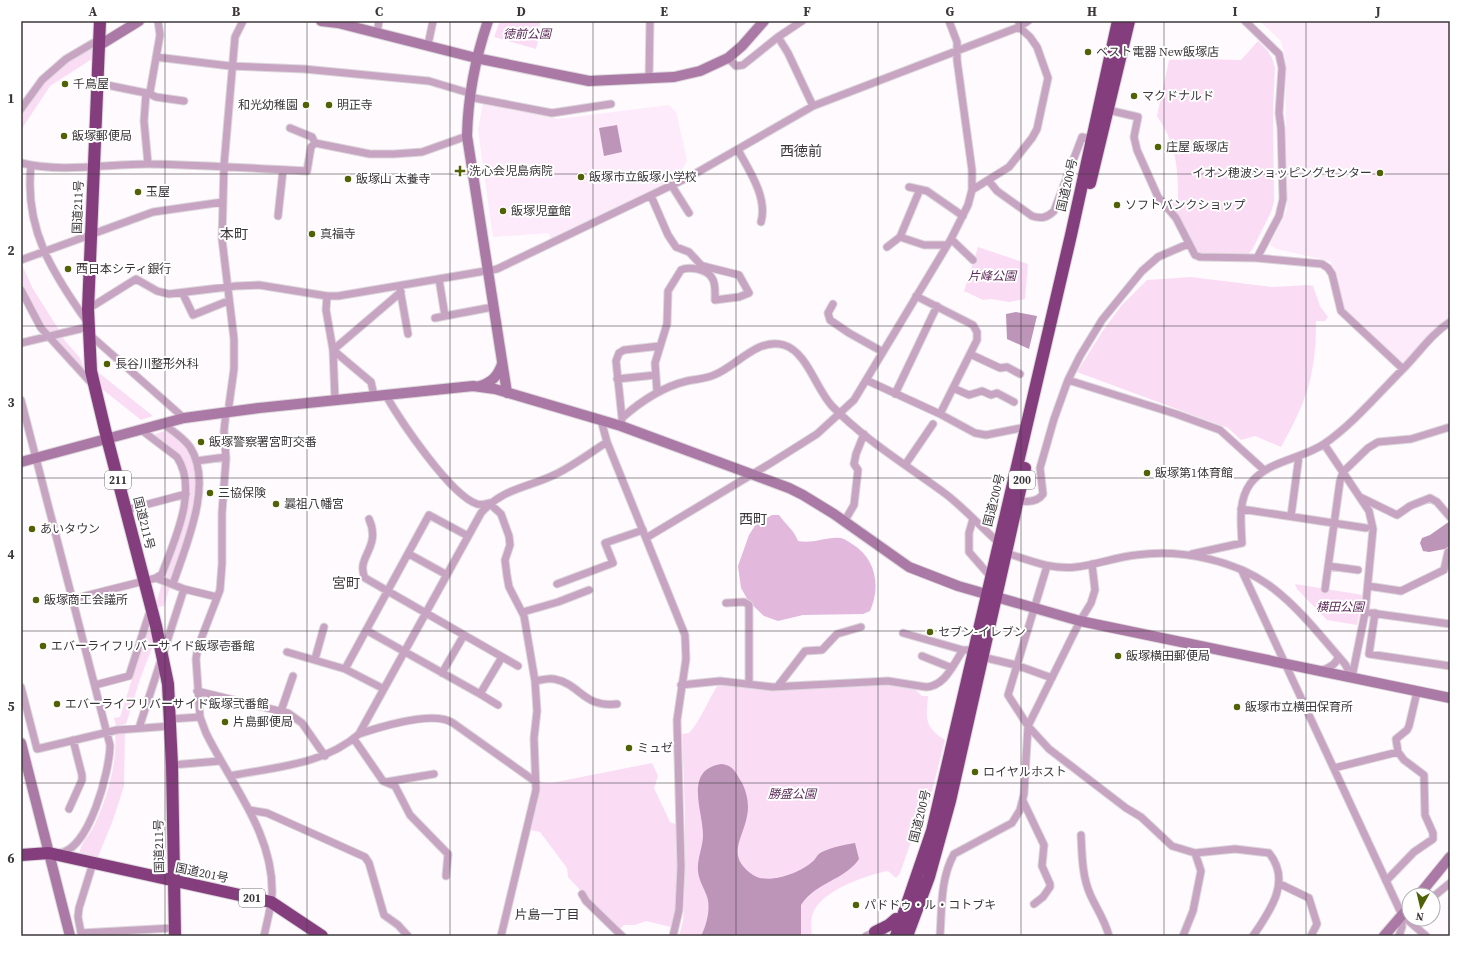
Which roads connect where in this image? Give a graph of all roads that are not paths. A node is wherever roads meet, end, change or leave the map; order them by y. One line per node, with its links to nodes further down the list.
1 (100, 21): 19 (highway, 国道211号 / 211)
2 (139, 21): 19 (street)
3 (158, 21): 21 (street)
4 (243, 21): 24 (street)
5 (321, 21): 22 (street)
6 (433, 21): 18 (street)
7 (488, 21): 22 (street)
8 (650, 21): 25 (street)
9 (764, 21): 23 (street)
10 (802, 21): 17 (street)
11 (949, 21): 20 (street)
12 (1028, 21): 16 (street)
13 (1118, 21): 36 (highway, 国道200号 / 200)
14 (1129, 21): 33 (highway, 国道200号 / 200)
15 (1245, 21): 62 (street)
16 (1019, 24): 20 (street); 45 (street)
17 (778, 37): 23 (street); 31 (street)
18 (428, 40)
19 (100, 42): 26 (highway, 国道211号 / 211); 32 (street)
20 (958, 51): 31 (street); 48 (street)
21 (156, 57): 24 (street); 27 (street)
22 (476, 58): 25 (street); 28 (street)
23 (728, 58): 25 (street)
24 (232, 66): 28 (street); 43 (street)
25 (649, 79)
26 (97, 84): 27 (street); 42 (highway, 国道211号 / 211)
27 (147, 93): 29 (street); 40 (street)
28 (469, 95): 30 (street); 35 (street)
29 (184, 101)
30 (611, 104)
31 (813, 106): 38 (street)
32 (21, 109)
33 (1108, 110): 59 (street); 133 (highway, 国道200号 / 200)
34 (290, 128): 37 (street)
35 (467, 136): 37 (street); 65 (street)
36 (1092, 139): 45 (street); 115 (highway, 国道200号 / 200)
37 (315, 143): 44 (street)
38 (738, 150): 46 (street); 55 (street)
39 (21, 163): 41 (street)
40 (148, 164): 42 (street); 43 (street)
41 (31, 166): 42 (street); 61 (street)
42 (94, 167): 56 (highway, 国道211号 / 211)
43 (224, 167): 44 (street); 51 (street)
44 (283, 170): 53 (street)
45 (989, 180): 48 (street)
46 (672, 186): 50 (street); 52 (street)
47 (909, 187): 54 (street)
48 (972, 190): 54 (street)
49 (918, 194): 57 (street)
50 (651, 196): 65 (street); 85 (street)
51 (222, 202): 56 (street); 67 (street)
52 (689, 213)
53 (278, 216)
54 (963, 216): 58 (street)
55 (761, 222)
56 (91, 236): 61 (street); 77 (highway, 国道211号 / 211)
57 (900, 237): 58 (street); 60 (street)
58 (949, 242): 64 (street); 72 (street)
59 (1188, 244): 62 (street); 95 (street)
60 (887, 247)
61 (44, 251): 63 (street); 81 (street)
62 (1257, 258): 90 (street)
63 (21, 260)
64 (973, 260)
65 (487, 271): 66 (street); 76 (street)
66 (439, 280): 68 (street); 78 (street)
67 (226, 287): 70 (street); 71 (street); 73 (street)
68 (400, 289): 71 (street); 82 (street); 86 (street)
69 (21, 290): 83 (street)
70 (183, 294): 73 (street); 77 (street)
71 (327, 296): 86 (street)
72 (916, 296): 75 (street); 87 (street)
73 (228, 301): 107 (street)
74 (833, 304): 87 (street)
75 (937, 306): 88 (street); 102 (street)
76 (493, 307): 78 (street); 89 (street)
77 (88, 309): 81 (highway, 国道211号 / 211)
78 (445, 316): 79 (street)
79 (435, 318)
80 (1450, 322): 90 (street)
81 (88, 328): 83 (street); 96 (highway, 国道211号 / 211); 110 (street)
82 (408, 334)
83 (48, 336): 84 (street); 96 (street)
84 (21, 343)
85 (660, 346): 92 (street); 93 (street)
86 (333, 350): 103 (street); 105 (street)
87 (884, 352): 94 (street)
88 (970, 354): 91 (street); 98 (street)
89 (502, 364): 97 (street); 100 (street)
90 (1403, 369): 121 (street)
91 (1020, 374)
92 (656, 375): 93 (street); 99 (street)
93 (618, 379): 112 (street)
94 (866, 380): 102 (street); 108 (street)
95 (1068, 380): 128 (street); 133 (street)
96 (93, 385): 119 (highway, 国道211号 / 211)
97 (480, 386): 100 (street); 101 (street)
98 (953, 388): 106 (street); 109 (street)
99 (657, 391): 108 (street); 112 (street)
100 (507, 393): 111 (street)
101 (385, 394): 103 (street); 134 (street)
102 (895, 394): 109 (street)
103 (374, 395): 105 (street)
104 (21, 400): 124 (street)
105 (335, 400): 107 (street)
106 (1014, 402)
107 (228, 408): 110 (street); 123 (street)
108 (840, 414): 118 (street); 130 (street)
109 (940, 414): 115 (street)
110 (184, 418): 113 (street)
111 (601, 420): 112 (street); 120 (street)
112 (622, 422): 130 (street)
113 (162, 423): 117 (street); 125 (street)
114 (933, 424): 127 (street)
115 (1026, 427): 133 (highway, 国道200号 / 200)
116 (1450, 427): 129 (street)
117 (140, 428): 119 (street); 131 (street)
118 (864, 434): 127 (street); 141 (street)
119 (107, 438): 124 (street); 136 (highway, 国道211号 / 211)
120 (607, 442): 134 (street); 144 (street)
121 (1324, 444): 122 (street); 129 (street)
122 (1299, 456): 128 (street); 137 (street)
123 (226, 457): 125 (street); 169 (street)
124 (35, 458): 126 (street); 170 (street)
125 (196, 461): 161 (street)
126 (21, 462)
127 (904, 465): 140 (street)
128 (1264, 470): 135 (street)
129 (1343, 472): 132 (street); 142 (street)
130 (752, 475): 141 (street); 146 (street)
131 (186, 494): 136 (street); 159 (street)
132 (1360, 496): 138 (street); 163 (street)
133 (1013, 500): 147 (highway, 国道200号 / 200); 149 (highway, 国道200号 / 200)
134 (489, 504): 145 (street); 174 (street)
135 (1241, 509): 137 (street); 151 (street)
136 (126, 510): 160 (highway, 国道211号 / 211)
137 (1291, 516): 142 (street)
138 (1450, 517)
139 (369, 519): 167 (street)
140 (973, 519): 147 (street); 158 (street)
141 (844, 522): 168 (street)
142 (1334, 522): 143 (street); 154 (street)
143 (1366, 528)
144 (643, 530): 146 (street); 162 (street)
145 (468, 536): 150 (street); 157 (street)
146 (646, 538): 207 (street)
147 (998, 542): 158 (highway, 国道200号 / 200)
148 (1450, 551): 163 (street)
149 (1006, 553): 153 (street); 168 (highway, 国道200号 / 200)
150 (409, 554): 157 (street); 167 (street)
151 (1189, 555): 152 (street); 156 (street)
152 (1092, 564): 153 (street); 178 (street)
153 (1047, 566): 173 (street)
154 (1328, 566): 155 (street); 165 (street)
155 (1358, 570)
156 (1242, 571): 191 (street); 193 (street)
157 (447, 575): 176 (street)
158 (990, 576): 168 (highway, 国道200号 / 200)
159 (156, 578): 160 (street); 161 (street)
160 (144, 581): 170 (street); 172 (highway, 国道211号 / 211)
161 (173, 584): 164 (street)
162 (557, 584)
163 (1368, 586): 175 (street)
164 (184, 589): 169 (street); 188 (street)
165 (1325, 589)
166 (589, 590): 174 (street)
167 (388, 592): 176 (street); 182 (street)
168 (992, 595): 173 (street); 186 (highway, 国道200号 / 200)
169 (217, 597): 211 (street)
170 (73, 599): 206 (street)
171 (726, 603): 205 (street)
172 (151, 607): 188 (highway, 国道211号 / 211); 206 (street)
173 (1034, 607): 178 (street); 195 (street)
174 (523, 612): 204 (street)
175 (1365, 613): 177 (street); 202 (street)
176 (426, 614): 184 (street); 185 (street)
177 (1374, 614): 179 (street); 196 (street)
178 (1080, 620): 193 (street); 203 (street)
179 (1450, 624)
180 (324, 627): 192 (street)
181 (861, 627): 208 (street)
182 (366, 630): 185 (street); 198 (street)
183 (903, 633): 186 (street)
184 (464, 635): 189 (street); 200 (street)
185 (405, 652): 200 (street); 210 (street)
186 (973, 652): 195 (street); 197 (street); 235 (highway, 国道200号 / 200)
187 (286, 654): 192 (street)
188 (162, 656): 219 (highway, 国道211号 / 211); 221 (street)
189 (502, 656): 194 (street); 213 (street)
190 (922, 656): 197 (street)
191 (1338, 656): 199 (street); 202 (street)
192 (315, 660): 198 (street)
193 (1285, 662): 199 (street); 230 (street)
194 (518, 666)
195 (1016, 666): 203 (street); 220 (street)
196 (1450, 666)
197 (952, 668): 208 (street)
198 (345, 669): 210 (street)
199 (1322, 670): 202 (street)
200 (442, 672): 213 (street)
201 (293, 676): 217 (street)
202 (1352, 677): 212 (street)
203 (1052, 678): 220 (street)
204 (535, 680): 216 (street); 234 (street)
205 (749, 683): 207 (street); 208 (street)
206 (94, 685): 222 (street)
207 (681, 685): 268 (street)
208 (778, 686)
209 (21, 687): 224 (street)
210 (384, 689): 223 (street)
211 (197, 691): 217 (street); 218 (street)
212 (1417, 692): 214 (street); 226 (street)
213 (480, 694): 215 (street)
214 (1450, 698)
215 (498, 704)
216 (617, 704)
217 (281, 711): 227 (street)
218 (200, 717): 219 (street); 228 (street)
219 (170, 723): 221 (street); 229 (highway, 国道211号 / 211)
220 (1028, 726): 236 (street); 241 (street)
221 (139, 728): 222 (street)
222 (108, 732): 224 (street); 240 (street)
223 (356, 736): 227 (street); 233 (street); 234 (street)
224 (73, 740): 237 (street)
225 (21, 743): 240 (street)
226 (1398, 752): 230 (street); 247 (street)
227 (325, 756): 232 (street)
228 (220, 761): 229 (street); 232 (street)
229 (172, 765): 246 (highway, 国道211号 / 211)
230 (1334, 768): 247 (street)
231 (434, 774): 233 (street)
232 (230, 776): 238 (street)
233 (386, 782): 245 (street)
234 (536, 782): 266 (street)
235 (944, 800): 257 (highway); 270 (highway, 国道200号 / 200); 271 (highway, 国道200号 / 200); 272 (highway)
236 (1023, 801): 255 (street); 273 (street)
237 (69, 809)
238 (248, 810): 253 (street); 265 (street)
239 (1081, 835): 274 (street)
240 (45, 853): 242 (highway, 国道201号 / 201); 244 (highway, 国道201号 / 201); 262 (street)
241 (1195, 853): 248 (street); 275 (street)
242 (21, 855)
243 (1450, 857): 250 (street)
244 (93, 863): 246 (highway, 国道201号 / 201); 260 (street)
245 (446, 876)
246 (173, 881): 253 (highway, 国道201号 / 201); 259 (highway, 国道211号 / 211)
247 (1386, 881): 254 (street)
248 (1280, 884): 276 (street); 277 (street)
249 (1450, 884): 251 (street)
250 (1426, 887)
251 (1441, 891)
252 (582, 894): 267 (street)
253 (271, 902): 263 (street); 264 (highway, 国道201号 / 201)
254 (1401, 902)
255 (1034, 904)
256 (1401, 918): 278 (street)
257 (896, 919): 261 (highway); 269 (highway)
258 (1419, 927): 279 (street)
259 (174, 932): 260 (street)
260 (82, 934)
261 (875, 935)
262 (70, 936)
263 (264, 936)
264 (322, 936)
265 (408, 936)
266 (501, 936)
267 (622, 936)
268 (673, 936)
269 (887, 936)
270 (896, 936)
271 (907, 936)
272 (914, 936)
273 (940, 936)
274 (1109, 936)
275 (1183, 936)
276 (1253, 936)
277 (1311, 936)
278 (1384, 936)
279 (1426, 936)

